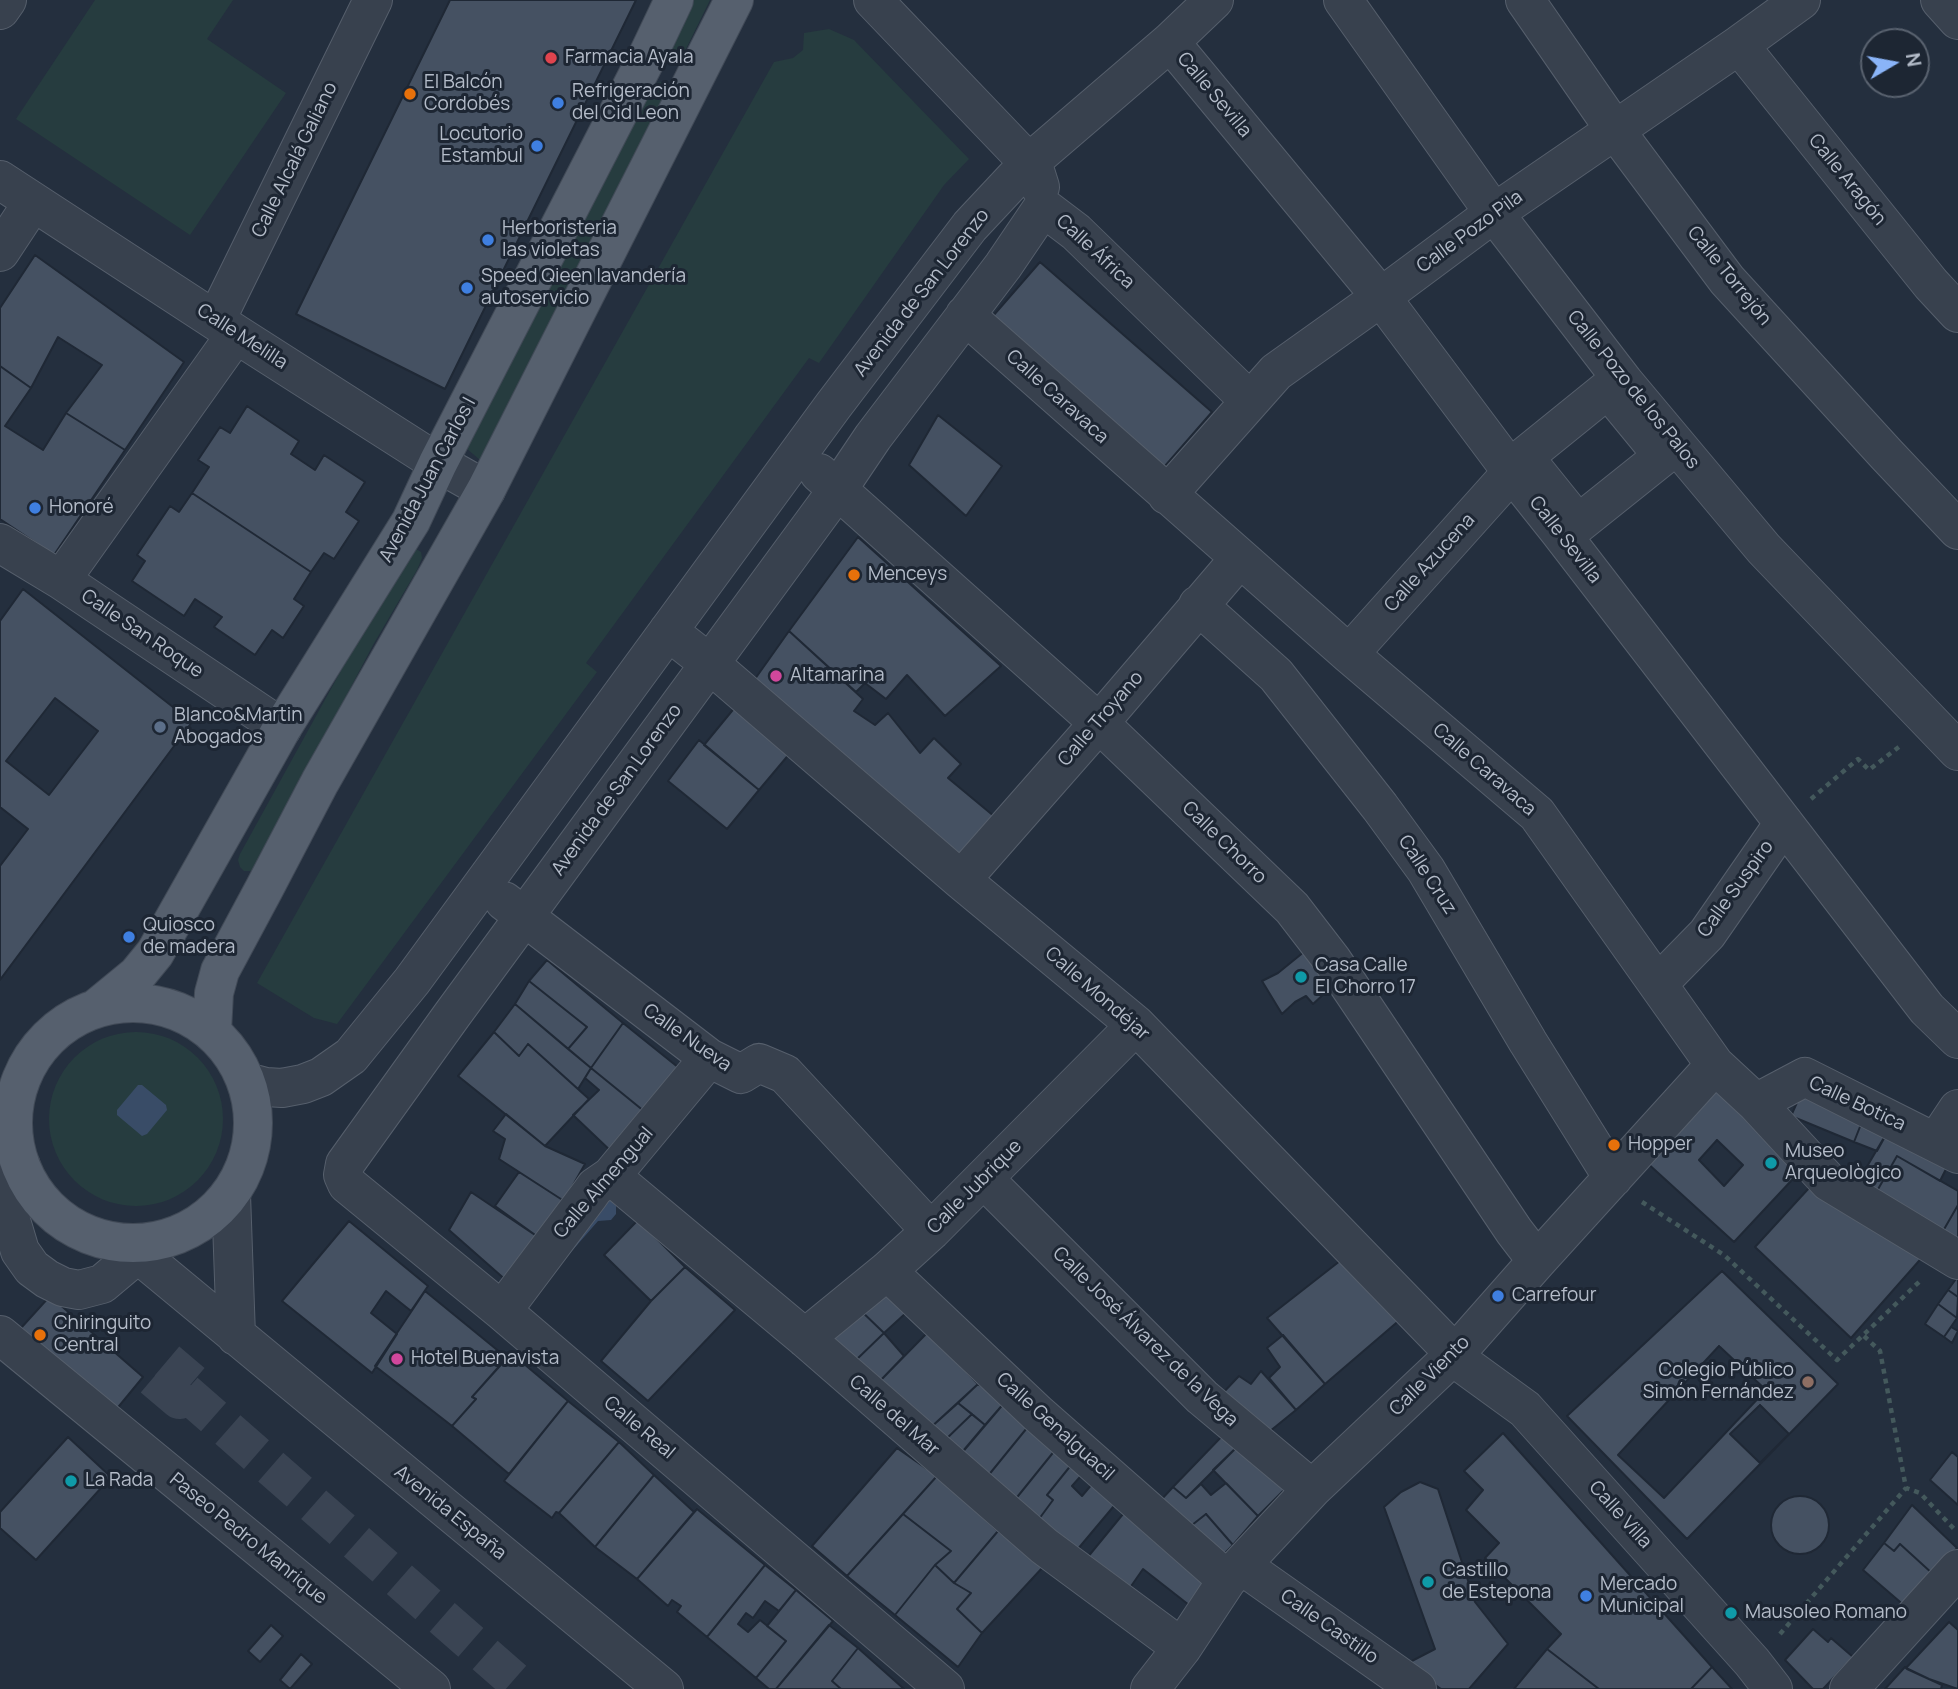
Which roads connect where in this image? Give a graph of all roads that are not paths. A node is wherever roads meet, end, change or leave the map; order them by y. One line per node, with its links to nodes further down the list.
1 (7, 0): 11 (street)
2 (373, 0): 25 (street, Calle Alcalá Galiano)
3 (674, 0): 30 (main road, Avenida Juan Carlos I)
4 (734, 0): 33 (main road)
5 (873, 0): 16 (street, Calle África)
6 (1214, 0): 13 (street, Avenida de San Lorenzo)
7 (1343, 0): 20 (street, Calle Pozo de los Palos)
8 (1525, 0): 15 (street, Calle Torrejón)
9 (1801, 0): 14 (street, Calle Pozo Pila)
10 (1940, 0): 12 (street)
11 (0, 10)
12 (1958, 20)
13 (1170, 42): 16 (street, Avenida de San Lorenzo); 22 (street, Calle Sevilla)
14 (1739, 46): 15 (street, Calle Pozo Pila); 23 (street, Calle Aragón)
15 (1615, 130): 20 (street, Calle Pozo Pila); 36 (street, Calle Torrejón)
16 (1029, 163): 19 (street, Calle África); 29 (street, Avenida de San Lorenzo)
17 (0, 180): 18 (street, Calle Melilla)
18 (33, 202): 21 (street); 25 (street, Calle Melilla)
19 (1043, 207): 24 (street, Avenida de San Lorenzo); 27 (street, Calle África)
20 (1493, 213): 22 (street, Calle Pozo Pila); 26 (street, Calle Pozo de los Palos)
21 (0, 252)
22 (1381, 298): 27 (street, Calle Pozo Pila); 31 (street, Calle Sevilla)
23 (1958, 313)
24 (965, 315): 32 (street, Avenida de San Lorenzo); 34 (street, Calle Caravaca)
25 (226, 327): 30 (street, Calle Melilla); 39 (street, Calle Alcalá Galiano)
26 (1618, 387): 28 (street, Calle Pozo de los Palos); 31 (street, Calle Azucena)
27 (1250, 401): 34 (street, Calle Pozo Pila)
28 (1667, 446): 35 (street); 46 (street, Calle Pozo de los Palos)
29 (798, 456): 32 (street); 41 (street, Avenida de San Lorenzo)
30 (438, 463): 33 (street, Calle Melilla); 45 (main road, Avenida Juan Carlos I)
31 (1519, 466): 35 (street, Calle Sevilla); 42 (street, Calle Azucena)
32 (838, 489): 43 (street, Avenida de San Lorenzo); 44 (street, Calle Chorro)
33 (486, 490): 56 (main road)
34 (1167, 495): 38 (street, Calle Caravaca)
35 (1567, 526): 47 (street, Calle Sevilla)
36 (1958, 530)
37 (2, 547): 39 (street, Calle San Roque)
38 (1240, 558): 40 (street, Calle Troyano); 42 (street, Calle Caravaca)
39 (61, 580): 45 (street, Calle San Roque)
40 (1198, 605): 44 (street, Calle Troyano); 67 (street, Calle Cruz)
41 (668, 631): 43 (street); 49 (street, Avenida de San Lorenzo)
42 (1349, 654): 52 (street, Calle Caravaca)
43 (710, 664): 48 (street, Calle Mondéjar); 50 (street, Avenida de San Lorenzo)
44 (1099, 723): 48 (street, Calle Troyano); 73 (street, Calle Chorro)
45 (282, 728): 53 (main road, Avenida Juan Carlos I)
46 (1958, 751)
47 (1784, 823): 52 (street, Calle Suspiro); 57 (street, Calle Sevilla)
48 (961, 880): 55 (street, Calle Mondéjar)
49 (483, 885): 50 (street); 51 (street, Avenida de San Lorenzo)
50 (524, 917): 54 (street, Avenida de San Lorenzo); 58 (street, Calle Nueva)
51 (427, 961): 54 (street); 60 (street, Avenida de San Lorenzo)
52 (1658, 984): 59 (street, Calle Caravaca)
53 (98, 1006): 56 (main road); 64 (main road)
54 (452, 1015): 65 (street, Avenida de San Lorenzo)
55 (1136, 1025): 68 (street, Calle Jubrique); 79 (street, Calle Mondéjar)
56 (212, 1031): 60 (main road)
57 (1958, 1039)
58 (709, 1058): 66 (street, Calle Almengual); 70 (street, Calle Nueva)
59 (1715, 1065): 61 (street, Calle Caravaca); 67 (street, Calle Viento)
60 (247, 1082): 69 (main road)
61 (1756, 1103): 63 (street, Calle Botica); 72 (street, Calle Caravaca)
62 (1958, 1109): 63 (street)
63 (1947, 1148)
64 (12, 1153): 71 (main road); 71 (street)
65 (345, 1164): 75 (street, Calle Real)
66 (611, 1176): 75 (street, Calle Almengual); 78 (street, Calle del Mar)
67 (1614, 1178): 73 (street, Calle Viento)
68 (984, 1179): 70 (street, Calle Jubrique); 80 (street, Calle José Álvarez de la Vega)
69 (231, 1194): 71 (main road); 77 (street)
70 (931, 1231): 74 (street, Calle Jubrique)
71 (135, 1246): 77 (street, Avenida España)
72 (1953, 1258)
73 (1537, 1261): 79 (street, Calle Viento)
74 (887, 1271): 78 (street, Calle Jubrique); 82 (street, Calle Genalguacil)
75 (502, 1311): 86 (street, Calle Real)
76 (1, 1336): 84 (street, Paseo Pedro Manrique)
77 (236, 1336): 85 (street, Avenida España)
78 (805, 1338): 83 (street, Calle del Mar)
79 (1455, 1354): 80 (street, Calle Viento); 89 (street, Calle Villa)
80 (1312, 1489): 82 (street, Calle Viento)
81 (1958, 1569): 90 (street)
82 (1234, 1573): 83 (street, Calle Viento); 88 (street, Calle Castillo)
83 (1182, 1648): 87 (street, Calle Viento)
84 (431, 1689)
85 (664, 1689)
86 (945, 1689)
87 (1150, 1689)
88 (1417, 1689)
89 (1773, 1689)
90 (1849, 1689)

